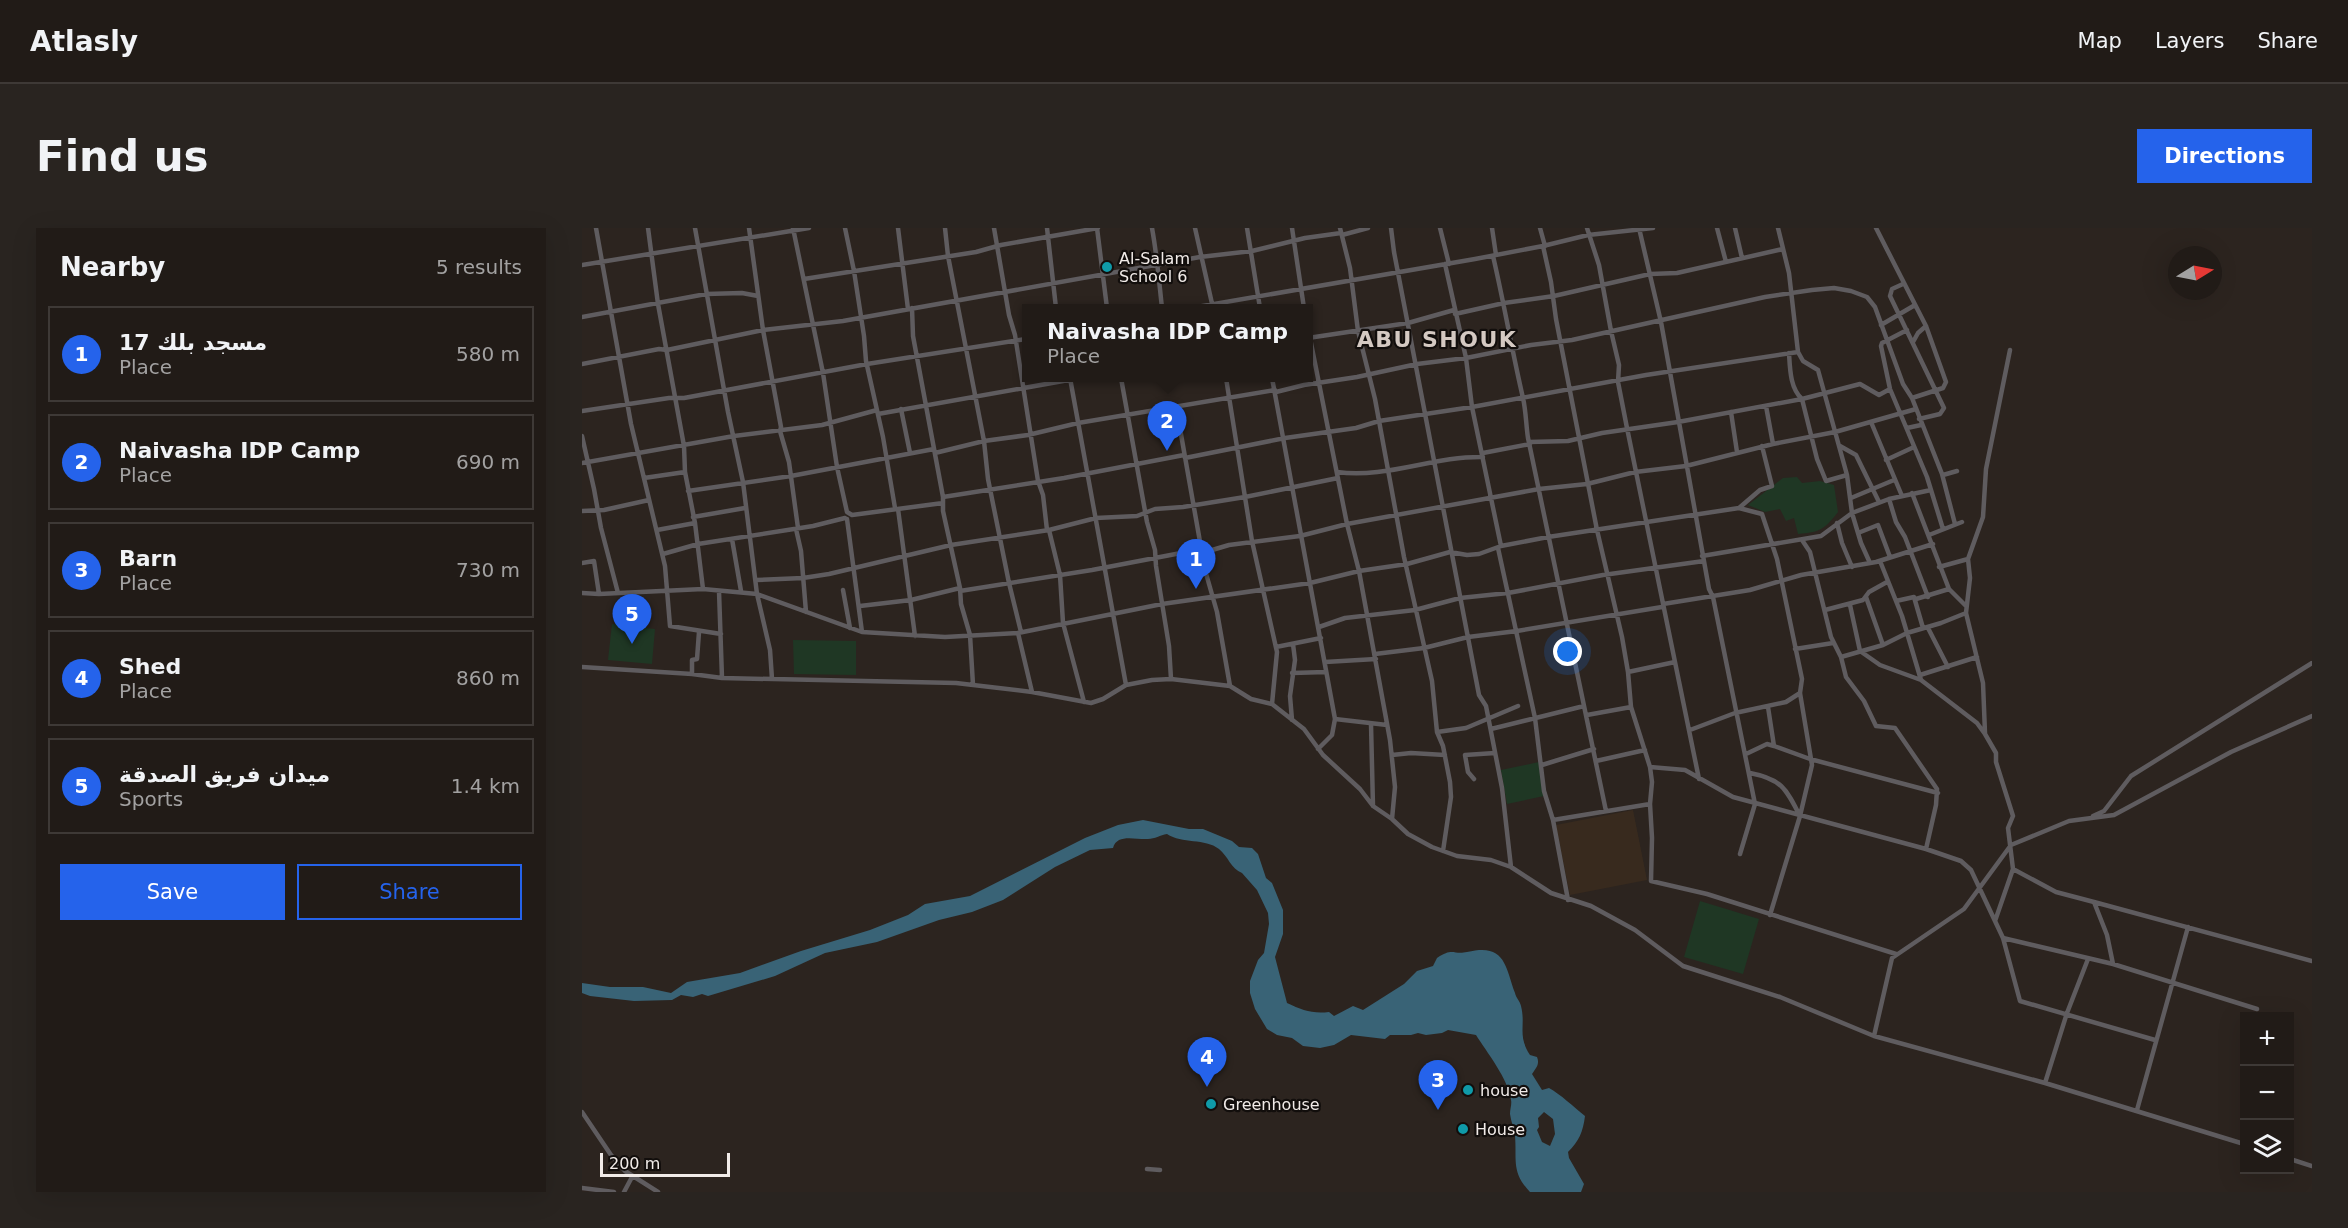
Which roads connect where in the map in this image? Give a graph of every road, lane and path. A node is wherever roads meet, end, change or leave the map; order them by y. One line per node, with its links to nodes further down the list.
1 (596, 228): 44 (street)
2 (648, 228): 39 (street)
3 (695, 228): 34 (street)
4 (750, 228): 31 (street)
5 (809, 228): 27 (street)
6 (845, 228): 50 (street)
7 (898, 228): 46 (street)
8 (945, 228): 40 (street)
9 (994, 228): 36 (street)
10 (1047, 228): 32 (street)
11 (1098, 228): 32 (street); 52 (street)
12 (1152, 228): 49 (street)
13 (1195, 228): 42 (street)
14 (1247, 228): 38 (street)
15 (1292, 228): 33 (street)
16 (1368, 228): 29 (street)
17 (1392, 228): 51 (street)
18 (1440, 228): 47 (street)
19 (1492, 228): 41 (street)
20 (1540, 228): 35 (street)
21 (1587, 228): 30 (street)
22 (1653, 228): 28 (street)
23 (1717, 228): 45 (street)
24 (1735, 228): 43 (street)
25 (1778, 228): 37 (street)
26 (1876, 228): 57 (street)
27 (793, 229): 31 (street); 54 (street)
28 (1639, 229): 30 (street); 53 (street)
29 (1341, 232): 33 (street); 55 (street)
30 (1588, 235): 35 (street); 58 (street)
31 (751, 238): 34 (street); 63 (street)
32 (1048, 238): 36 (street); 56 (street)
33 (1294, 240): 38 (street); 59 (street)
34 (697, 246): 39 (street); 62 (street)
35 (1544, 246): 41 (street); 64 (street)
36 (997, 247): 40 (street); 60 (street)
37 (1783, 249): 43 (street); 61 (street)
38 (1252, 251): 42 (street); 65 (street)
39 (651, 253): 44 (street); 68 (street)
40 (948, 256): 46 (street); 66 (street)
41 (1494, 256): 47 (street); 67 (street)
42 (1200, 257): 49 (street); 72 (street)
43 (1742, 258): 45 (street)
44 (601, 261): 48 (street); 78 (street)
45 (1726, 262): 53 (street)
46 (902, 264): 50 (street); 77 (street)
47 (1447, 264): 51 (street); 79 (street)
48 (582, 265)
49 (1159, 266): 52 (street); 71 (street)
50 (854, 271): 54 (street); 82 (street)
51 (1398, 273): 55 (street); 84 (street)
52 (1102, 274): 56 (street); 70 (street)
53 (1650, 274): 58 (street); 83 (street)
54 (804, 279): 85 (street)
55 (1351, 281): 59 (street); 90 (street)
56 (1052, 284): 60 (street); 69 (street)
57 (1903, 284): 76 (street); 80 (street)
58 (1601, 285): 64 (street); 91 (street)
59 (1301, 290): 65 (street); 75 (street)
60 (1006, 291): 66 (street); 95 (street)
61 (1790, 293): 83 (street); 86 (street); 103 (street)
62 (706, 294): 63 (street); 68 (street); 93 (street)
63 (758, 296): 88 (street)
64 (1554, 296): 67 (street); 96 (street)
65 (1258, 297): 73 (street); 74 (street)
66 (957, 300): 77 (street); 99 (street)
67 (1504, 303): 79 (street); 100 (street)
68 (658, 304): 78 (street); 101 (street)
69 (1055, 304)
70 (1106, 304)
71 (1161, 304)
72 (1212, 304)
73 (1223, 304)
74 (1259, 304)
75 (1303, 304)
76 (1915, 305): 80 (street); 87 (street)
77 (910, 308): 82 (street); 107 (street)
78 (610, 311): 81 (street); 106 (street)
79 (1454, 312): 84 (street); 108 (street)
80 (1899, 314): 86 (street); 89 (street)
81 (582, 317)
82 (861, 317): 85 (street); 110 (street)
83 (1661, 322): 91 (street); 112 (street)
84 (1408, 323): 90 (street); 111 (street)
85 (813, 324): 88 (street); 113 (street)
86 (1881, 325): 97 (street)
87 (1926, 326): 98 (street); 128 (street)
88 (763, 330): 93 (street); 122 (street)
89 (1907, 330): 97 (street); 98 (street)
90 (1358, 331): 92 (street); 114 (street)
91 (1611, 331): 96 (street); 115 (street)
92 (1313, 337)
93 (715, 340): 101 (street); 127 (street)
94 (1022, 340): 95 (street)
95 (1014, 341): 99 (street); 124 (street)
96 (1561, 341): 100 (street); 125 (street)
97 (1888, 342): 123 (street); 126 (street)
98 (1913, 342): 128 (street)
99 (966, 349): 107 (street); 131 (street)
100 (1512, 349): 108 (street); 132 (street)
101 (667, 350): 106 (street); 133 (street)
102 (2010, 350): 266 (street)
103 (1798, 352): 104 (street); 130 (street)
104 (1790, 353): 112 (street); 136 (street)
105 (1313, 356): 121 (street)
106 (618, 358): 109 (street); 137 (street)
107 (918, 358): 110 (street); 140 (street)
108 (1466, 358): 111 (street); 141 (street)
109 (582, 364)
110 (867, 364): 113 (street); 145 (street)
111 (1417, 364): 114 (street); 148 (street)
112 (1669, 372): 115 (street); 151 (street)
113 (823, 373): 122 (street); 154 (street)
114 (1370, 374): 121 (street); 150 (street)
115 (1618, 381): 125 (street); 156 (street)
116 (1054, 382): 124 (street)
117 (1071, 382): 155 (street)
118 (1122, 382): 149 (street)
119 (1227, 382): 134 (street)
120 (1273, 382): 129 (street)
121 (1319, 382): 129 (street); 159 (street)
122 (774, 383): 127 (street); 158 (street)
123 (1903, 384): 126 (street); 135 (street)
124 (1023, 388): 131 (street); 161 (street)
125 (1571, 388): 132 (street); 166 (street)
126 (1890, 388): 130 (street); 147 (street)
127 (724, 390): 133 (street); 163 (street)
128 (1933, 390): 135 (street); 153 (street)
129 (1275, 391): 134 (street); 165 (street)
130 (1825, 394): 136 (street); 160 (street)
131 (976, 397): 140 (street); 167 (street)
132 (1523, 397): 141 (street); 168 (street)
133 (676, 398): 137 (street); 170 (street)
134 (1229, 398): 138 (street); 173 (street)
135 (1911, 398): 143 (street)
136 (1802, 399): 139 (street); 164 (street)
137 (628, 405): 144 (street); 178 (street)
138 (1176, 406): 149 (street); 181 (street)
139 (1766, 406): 146 (street); 169 (street)
140 (927, 407): 142 (street); 175 (street)
141 (1473, 407): 148 (street); 179 (street)
142 (901, 409): 145 (street); 177 (street)
143 (1916, 409): 147 (street); 153 (street)
144 (582, 411)
145 (878, 412): 154 (street); 182 (street)
146 (1731, 412): 151 (street); 176 (street)
147 (1899, 413): 152 (street); 157 (street)
148 (1425, 414): 150 (street); 184 (street)
149 (1126, 416): 155 (street); 188 (street)
150 (1379, 421): 159 (street); 191 (street)
151 (1678, 422): 156 (street); 189 (street)
152 (1870, 422): 160 (street); 183 (street)
153 (1920, 422): 157 (street); 180 (street)
154 (831, 423): 158 (street); 190 (street)
155 (1078, 423): 161 (street); 195 (street)
156 (1627, 428): 166 (street); 194 (street)
157 (1907, 428): 174 (street)
158 (780, 431): 163 (street); 199 (street)
159 (1329, 431): 165 (street); 196 (street)
160 (1835, 432): 164 (street); 172 (street)
161 (1031, 434): 167 (street); 202 (street)
162 (582, 436): 186 (street)
163 (734, 436): 170 (street); 203 (street)
164 (1811, 437): 169 (street); 197 (street)
165 (1284, 438): 173 (street); 205 (street)
166 (1579, 438): 168 (street); 204 (street)
167 (984, 441): 175 (street); 206 (street)
168 (1529, 443): 179 (street); 208 (street)
169 (1773, 444): 171 (street)
170 (684, 446): 178 (street); 193 (street)
171 (1762, 446): 176 (street); 223 (street)
172 (1840, 446): 197 (street); 207 (street)
173 (1236, 447): 181 (street); 213 (street)
174 (1914, 447): 183 (street); 185 (street)
175 (934, 451): 177 (street); 218 (street)
176 (1737, 452): 189 (street)
177 (910, 453): 182 (street)
178 (638, 454): 186 (street); 200 (street)
179 (1483, 455): 184 (street); 214 (street)
180 (1933, 455): 185 (street); 198 (street)
181 (1184, 456): 188 (street); 220 (street)
182 (887, 458): 190 (street); 225 (street)
183 (1886, 460): 201 (street)
184 (1435, 461): 191 (street); 221 (street)
185 (1920, 461): 209 (street)
186 (588, 462): 187 (street); 224 (street)
187 (582, 463)
188 (1137, 464): 195 (street); 227 (street)
189 (1686, 465): 194 (street); 229 (street)
190 (837, 467): 199 (street); 231 (street)
191 (1389, 470): 196 (street); 230 (street)
192 (1957, 471): 198 (street)
193 (684, 472): 200 (street); 210 (street)
194 (1635, 472): 204 (street); 234 (street)
195 (1088, 474): 202 (street); 232 (street)
196 (1337, 475): 205 (street); 237 (street)
197 (1847, 475): 215 (street)
198 (1943, 475): 238 (street)
199 (790, 476): 203 (street); 239 (street)
200 (644, 477): 217 (street)
201 (1894, 480): 207 (street); 212 (street)
202 (1038, 481): 206 (street); 242 (street)
203 (743, 482): 210 (street); 222 (street)
204 (1587, 484): 208 (street); 243 (street)
205 (1293, 487): 213 (street); 247 (street)
206 (990, 488): 218 (street); 249 (street)
207 (1873, 488): 215 (street); 219 (street)
208 (1539, 489): 214 (street); 248 (street)
209 (1931, 490): 211 (street); 240 (street)
210 (688, 491): 233 (street)
211 (1912, 493): 212 (street); 246 (street)
212 (1902, 496): 216 (street)
213 (1245, 497): 220 (street); 252 (street)
214 (1491, 498): 221 (street); 257 (street)
215 (1851, 498): 228 (street)
216 (1889, 499): 219 (street); 259 (street)
217 (649, 500): 224 (street); 241 (street)
218 (943, 500): 225 (street); 256 (street)
219 (1879, 502): 228 (street)
220 (1194, 505): 227 (street); 258 (street)
221 (1444, 507): 230 (street); 260 (street)
222 (745, 508): 233 (street); 245 (street)
223 (1739, 508): 229 (street); 253 (street)
224 (597, 509): 226 (street); 296 (street)
225 (896, 509): 231 (street); 262 (street)
226 (582, 511)
227 (1146, 511): 232 (street); 264 (street)
228 (1852, 513): 236 (street); 244 (street)
229 (1695, 514): 234 (street); 265 (street)
230 (1397, 515): 237 (street); 270 (street)
231 (848, 516): 239 (street); 274 (street)
232 (1096, 518): 242 (street); 271 (street)
233 (694, 520): 241 (street); 254 (street)
234 (1646, 521): 243 (street); 275 (street)
235 (1962, 522): 238 (street)
236 (1837, 523): 251 (street); 272 (street)
237 (1347, 524): 247 (street); 276 (street)
238 (1955, 524): 240 (street)
239 (797, 528): 245 (street); 280 (street)
240 (1943, 529): 246 (street)
241 (657, 530): 261 (street)
242 (1048, 530): 249 (street); 279 (street)
243 (1597, 530): 248 (street); 278 (street)
244 (1858, 533): 263 (street); 269 (street)
245 (750, 535): 250 (street); 281 (street)
246 (1929, 535): 255 (street)
247 (1300, 536): 252 (street); 286 (street)
248 (1548, 537): 257 (street); 283 (street)
249 (1000, 538): 256 (street); 285 (street)
250 (732, 539): 254 (street); 293 (street)
251 (1802, 540): 253 (street); 277 (street)
252 (1252, 541): 258 (street); 294 (street)
253 (1770, 543): 265 (street); 282 (street)
254 (698, 544): 261 (street); 287 (street)
255 (1933, 544): 259 (street); 273 (street)
256 (951, 545): 262 (street); 291 (street)
257 (1499, 547): 260 (street); 297 (street)
258 (1202, 551): 264 (street); 303 (street)
259 (1910, 551): 263 (street); 302 (street)
260 (1450, 552): 270 (street); 304 (street)
261 (663, 554): 289 (street)
262 (904, 556): 274 (street); 306 (street)
263 (1890, 557): 267 (street)
264 (1156, 558): 271 (street); 308 (street)
265 (1703, 558): 275 (street); 300 (street)
266 (1968, 559): 273 (street); 312 (street)
267 (1880, 561): 269 (street); 284 (street)
268 (582, 562): 298 (street)
269 (1870, 562): 272 (street)
270 (1407, 564): 276 (street); 313 (street)
271 (1106, 567): 279 (street); 317 (street)
272 (1852, 567): 277 (street)
273 (1939, 567): 288 (street)
274 (855, 568): 280 (street); 310 (street)
275 (1655, 568): 278 (street); 311 (street)
276 (1359, 572): 286 (street); 319 (street)
277 (1817, 573): 282 (street); 314 (street)
278 (1608, 574): 283 (street); 318 (street)
279 (1060, 575): 285 (street); 321 (street)
280 (803, 578): 281 (street); 315 (street)
281 (756, 580): 299 (street)
282 (1781, 581): 300 (street); 340 (street)
283 (1557, 582): 297 (street); 320 (street)
284 (1887, 582): 301 (street); 307 (street)
285 (1009, 583): 291 (street); 328 (street)
286 (1310, 583): 294 (street); 322 (street)
287 (703, 589): 289 (street); 292 (street)
288 (1949, 589): 302 (street); 312 (street)
289 (669, 590): 296 (street); 326 (street)
290 (843, 590): 323 (street)
291 (960, 590): 306 (street); 331 (street)
292 (719, 591): 293 (street); 330 (street)
293 (741, 591): 299 (street)
294 (1262, 591): 303 (street); 338 (street)
295 (582, 593): 298 (street)
296 (618, 593): 298 (street)
297 (1508, 593): 304 (street); 325 (street)
298 (599, 594)
299 (757, 594): 315 (street); 357 (street)
300 (1713, 597): 311 (street); 370 (street)
301 (1866, 597): 309 (street); 337 (street)
302 (1928, 597): 305 (street)
303 (1213, 598): 308 (street); 361 (street)
304 (1460, 598): 313 (street); 333 (street)
305 (1916, 599): 307 (street); 324 (street)
306 (911, 600): 310 (street); 332 (street)
307 (1896, 600): 329 (street)
308 (1162, 604): 317 (street); 358 (street)
309 (1850, 605): 314 (street); 341 (street)
310 (860, 606): 327 (street)
311 (1663, 606): 318 (street); 346 (street)
312 (1966, 606): 316 (street)
313 (1415, 610): 319 (street); 339 (street)
314 (1825, 610): 335 (street)
315 (806, 612): 323 (street)
316 (1966, 613): 324 (street); 344 (street)
317 (1114, 614): 321 (street); 360 (street)
318 (1616, 615): 320 (street); 352 (street)
319 (1366, 616): 322 (street); 342 (street)
320 (1565, 622): 325 (street); 367 (street)
321 (1063, 623): 328 (street); 364 (street)
322 (1319, 627): 334 (street)
323 (850, 628): 327 (street)
324 (1926, 628): 329 (street); 349 (street)
325 (1517, 631): 333 (street); 373 (street)
326 (699, 632): 330 (street); 354 (street)
327 (862, 632): 332 (street)
328 (1020, 632): 331 (street); 362 (street)
329 (1907, 633): 337 (street); 355 (street)
330 (722, 634): 356 (street)
331 (970, 635): 332 (street); 359 (street)
332 (915, 636)
333 (1468, 637): 339 (street); 375 (street)
334 (1321, 638): 336 (street); 345 (street)
335 (1833, 643): 340 (street); 343 (street)
336 (1293, 644): 338 (street); 353 (street)
337 (1883, 645): 341 (street)
338 (1276, 647): 365 (street)
339 (1424, 648): 342 (street); 381 (street)
340 (1795, 649): 363 (street)
341 (1860, 651): 343 (street); 355 (street)
342 (1375, 657): 345 (street); 378 (street)
343 (1841, 657): 398 (street)
344 (1977, 657): 349 (street); 382 (street)
345 (1325, 662): 351 (street)
346 (1675, 662): 352 (street); 380 (street)
347 (2310, 663): 350 (street); 405 (street)
348 (582, 667): 354 (street)
349 (1948, 667): 355 (street)
350 (2312, 670)
351 (1326, 672): 353 (street); 374 (street)
352 (1628, 672): 368 (street)
353 (1292, 673): 376 (street)
354 (692, 674): 356 (street)
355 (1921, 677): 382 (street)
356 (722, 678): 357 (street)
357 (772, 679): 359 (street)
358 (1170, 679): 360 (street); 361 (street)
359 (973, 684): 362 (street)
360 (1126, 685): 364 (street)
361 (1230, 686): 365 (street)
362 (1032, 692): 364 (street)
363 (1800, 693): 369 (street); 391 (street)
364 (1084, 702)
365 (1272, 704): 376 (street)
366 (1518, 706): 375 (street)
367 (1584, 706): 371 (street); 373 (street)
368 (1631, 707): 371 (street); 386 (street)
369 (1768, 707): 370 (street); 383 (street)
370 (1735, 713): 380 (street); 388 (street)
371 (1587, 715): 385 (street)
372 (2312, 716): 405 (street)
373 (1535, 718): 379 (street); 393 (street)
374 (1335, 719): 377 (street); 384 (street)
375 (1488, 719): 379 (street); 381 (street)
376 (1292, 720): 384 (street)
377 (1371, 724): 378 (street); 401 (street)
378 (1388, 725): 389 (street)
379 (1491, 729): 387 (street)
380 (1690, 730): 397 (street)
381 (1437, 732): 390 (street)
382 (1985, 734): 407 (street)
383 (1774, 746): 388 (street); 391 (street)
384 (1318, 749): 401 (street)
385 (1594, 749): 392 (street); 393 (street)
386 (1644, 750): 392 (street); 394 (street)
387 (1495, 753): 396 (street); 411 (street)
388 (1746, 754): 395 (street)
389 (1392, 755): 390 (street); 404 (street)
390 (1445, 755): 409 (street)
391 (1810, 759): 398 (street); 403 (street)
392 (1596, 761): 402 (street)
393 (1542, 765): 406 (street)
394 (1650, 767): 397 (street); 399 (street)
395 (1750, 773): 400 (street); 403 (street)
396 (1474, 779)
397 (1699, 779): 400 (street)
398 (1938, 794): 408 (street)
399 (1650, 804): 402 (street); 416 (street)
400 (1755, 804): 403 (street); 410 (street)
401 (1373, 806): 404 (street)
402 (1606, 811): 406 (street)
403 (1800, 816): 408 (street); 416 (street)
404 (1392, 819): 409 (street)
405 (2087, 819): 407 (street)
406 (1553, 820): 414 (street)
407 (2012, 845): 412 (street); 413 (street)
408 (1926, 849): 413 (street)
409 (1443, 851): 411 (street)
410 (1740, 854)
411 (1511, 867): 414 (street)
412 (2013, 869): 415 (street); 417 (street)
413 (1981, 889): 417 (street); 420 (street)
414 (1568, 900): 427 (street)
415 (2094, 902): 418 (street); 423 (street)
416 (1770, 915): 420 (street)
417 (1995, 921): 419 (street)
418 (2188, 927): 422 (street); 424 (street)
419 (2003, 938): 421 (street); 426 (street)
420 (1896, 954): 427 (street)
421 (2088, 958): 423 (street); 426 (street)
422 (2312, 961)
423 (2113, 964): 424 (street)
424 (2173, 982): 425 (street); 428 (street)
425 (2257, 1009)
426 (2067, 1013): 428 (street); 429 (street)
427 (1874, 1036): 429 (street)
428 (2155, 1040): 430 (street)
429 (2045, 1083): 430 (street)
430 (2137, 1110): 432 (street)
431 (582, 1112): 437 (street)
432 (2240, 1143)
433 (2294, 1161): 434 (street)
434 (2312, 1166)
435 (1147, 1169): 436 (street)
436 (1161, 1170)
437 (632, 1177): 440 (street); 441 (street)
438 (582, 1188): 439 (street)
439 (614, 1192)
440 (624, 1192)
441 (658, 1192)

